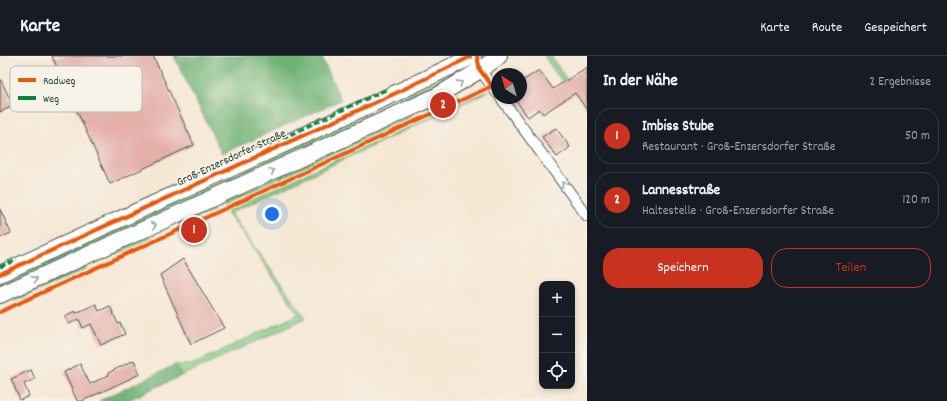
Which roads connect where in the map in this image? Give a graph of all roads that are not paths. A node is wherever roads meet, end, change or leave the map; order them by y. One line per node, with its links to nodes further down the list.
1 (470, 56): 3 (street); 7 (main road, Groß-Enzersdorfer Straße)
2 (499, 56): 3 (main road)
3 (480, 70): 4 (street); 8 (main road, one-way to 3)
4 (491, 85)
5 (505, 104): 6 (street, one-way to 5)
6 (587, 216)
7 (0, 274)
8 (0, 295)

